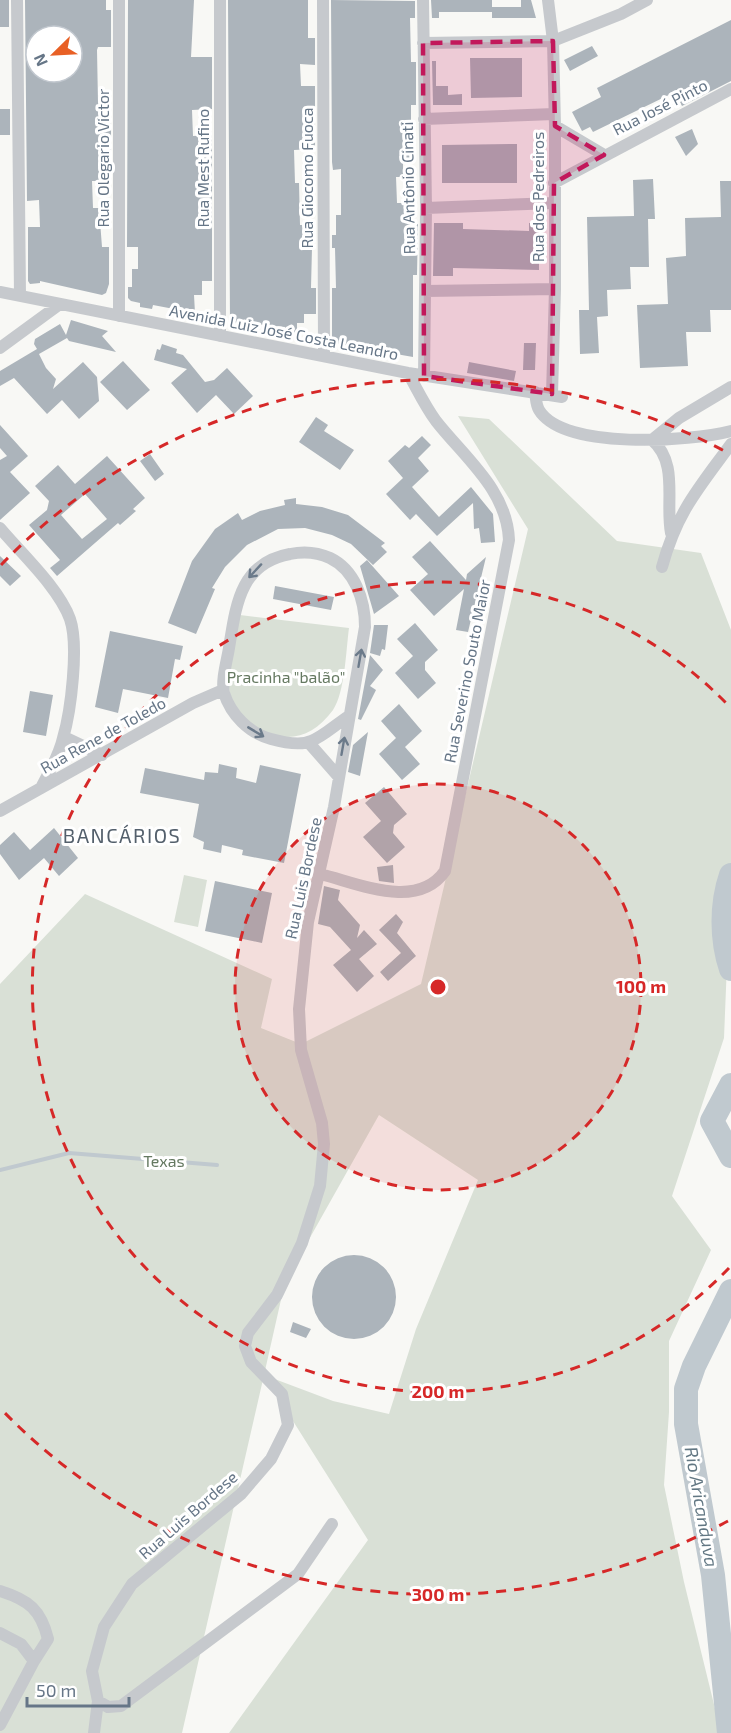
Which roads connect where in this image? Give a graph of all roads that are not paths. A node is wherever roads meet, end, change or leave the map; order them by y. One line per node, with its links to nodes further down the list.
1 (17, 0): 20 (street)
2 (119, 0): 22 (street, Rua Olegario Victor)
3 (220, 0): 23 (street, Rua Mest Rufino)
4 (323, 0): 25 (street, Rua Giocomo Fuoca)
5 (423, 0): 9 (street, Rua Antônio Cinati)
6 (548, 0): 8 (street, Rua dos Pedreiros)
7 (647, 0): 8 (street)
8 (553, 41): 9 (street); 12 (street, Rua dos Pedreiros)
9 (423, 43): 11 (street, Rua Antônio Cinati)
10 (731, 89): 13 (street, Rua José Pinto)
11 (424, 119): 12 (street); 16 (street, Rua Antônio Cinati)
12 (554, 120): 13 (street, Rua José Pinto); 14 (street, Rua dos Pedreiros)
13 (604, 155): 14 (street, Rua José Pinto)
14 (554, 183): 15 (street, Rua dos Pedreiros)
15 (553, 204): 16 (street); 17 (street, Rua dos Pedreiros)
16 (426, 208): 18 (street, Rua Antônio Cinati)
17 (555, 290): 18 (street); 30 (street, Rua dos Pedreiros)
18 (425, 291): 27 (street, Rua Antônio Cinati)
19 (0, 292): 20 (street, Avenida Luiz José Costa Leandro)
20 (20, 295): 21 (street, Avenida Luiz José Costa Leandro)
21 (60, 304): 22 (street, Avenida Luiz José Costa Leandro); 24 (street)
22 (119, 316): 23 (street, Avenida Luiz José Costa Leandro)
23 (220, 336): 25 (street, Avenida Luiz José Costa Leandro)
24 (0, 348)
25 (324, 355): 26 (street, Avenida Luiz José Costa Leandro)
26 (408, 373): 27 (street, Avenida Luiz José Costa Leandro); 45 (street, Rua Severino Souto Maior)
27 (424, 376): 29 (street, Avenida Luiz José Costa Leandro)
28 (731, 387): 32 (street)
29 (535, 392): 30 (street, Avenida Luiz José Costa Leandro); 32 (street)
30 (557, 395)
31 (731, 432): 32 (street)
32 (652, 440): 35 (street)
33 (731, 444): 35 (street)
34 (0, 528): 39 (street)
35 (671, 533): 36 (street)
36 (662, 567)
37 (223, 690): 38 (street, Rua Luis Bordese, one-way to 37); 40 (street, one-way to 40); 41 (street, Rua Rene de Toledo)
38 (349, 716): 40 (street); 42 (street, Rua Luis Bordese, one-way to 38)
39 (64, 737): 41 (street); 43 (street)
40 (309, 742): 42 (street)
41 (102, 755): 43 (street, Rua Rene de Toledo)
42 (338, 776): 45 (street, Rua Luis Bordese)
43 (40, 788): 44 (street, Rua Rene de Toledo)
44 (0, 811)
45 (320, 874): 50 (street, Rua Luis Bordese)
46 (332, 1524): 50 (street)
47 (0, 1591): 49 (street)
48 (0, 1633): 49 (street)
49 (34, 1661): 51 (street)
50 (98, 1701): 52 (street, Rua Luis Bordese)
51 (0, 1725)
52 (94, 1733)

